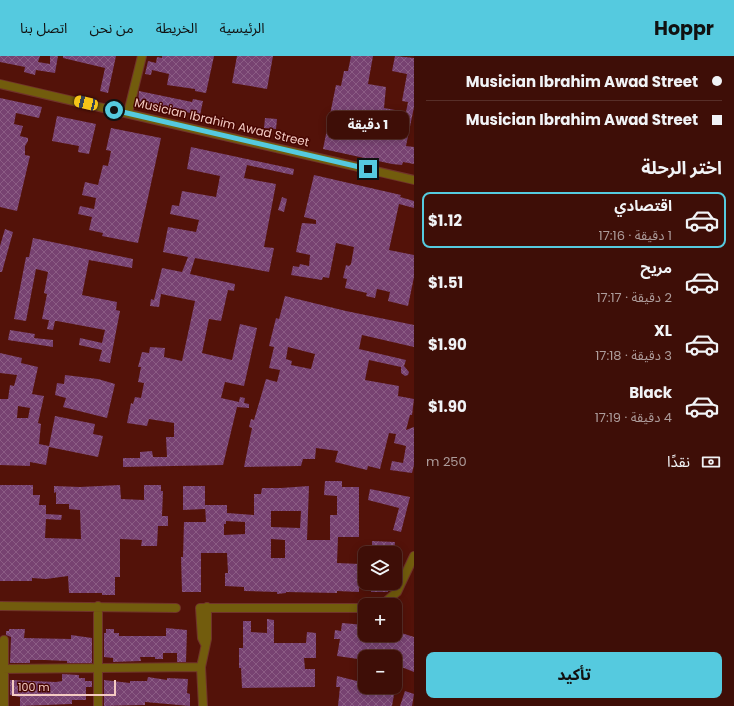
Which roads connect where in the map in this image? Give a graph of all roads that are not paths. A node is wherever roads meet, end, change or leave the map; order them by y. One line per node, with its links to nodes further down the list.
1 (142, 56): 3 (street)
2 (0, 84): 3 (street, Musician Ibrahim Awad Street)
3 (128, 113): 4 (street, Musician Ibrahim Awad Street)
4 (414, 180)
5 (414, 556): 6 (street)
6 (390, 598)
7 (0, 606): 8 (street)
8 (98, 606): 9 (street); 14 (street)
9 (176, 608)
10 (358, 608): 12 (street)
11 (4, 640): 13 (street)
12 (201, 667): 14 (street); 17 (street)
13 (2, 669): 14 (street); 15 (street)
14 (98, 669): 16 (street)
15 (4, 706)
16 (98, 706)
17 (203, 706)

